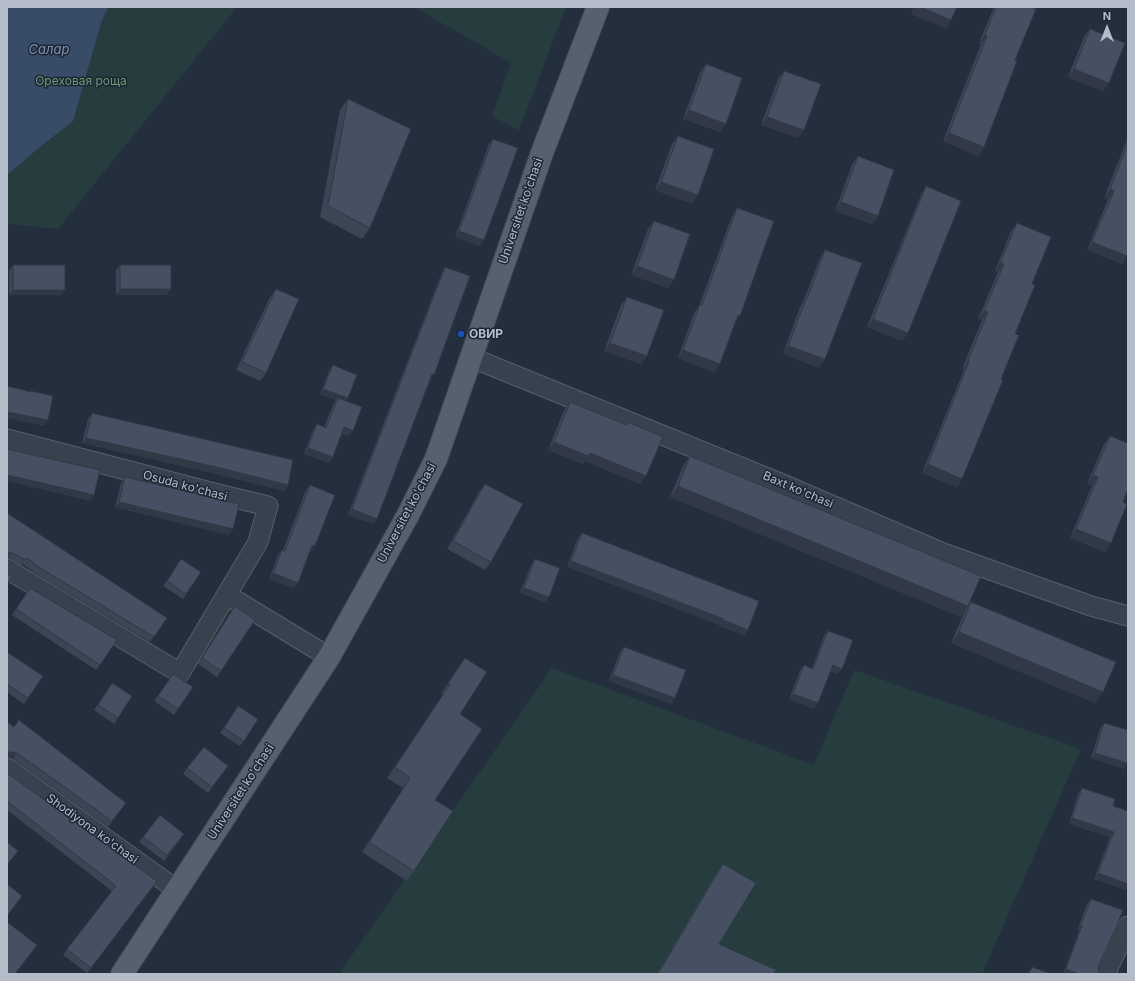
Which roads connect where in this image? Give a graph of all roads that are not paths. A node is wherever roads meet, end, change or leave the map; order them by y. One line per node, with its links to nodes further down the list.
1 (598, 7): 2 (main road, Universitet ko'chasi)
2 (470, 357): 6 (street, Baxt ko'chasi); 7 (main road, Universitet ko'chasi)
3 (7, 439): 5 (street, Osuda ko'chasi)
4 (7, 569): 5 (street, Osuda ko'chasi)
5 (227, 595): 7 (street)
6 (1128, 616)
7 (329, 657): 9 (main road, Universitet ko'chasi)
8 (7, 768): 9 (street, Shodiyona ko'chasi)
9 (177, 890): 11 (main road, Universitet ko'chasi)
10 (1128, 926): 12 (street)
11 (122, 974)
12 (1105, 974)

